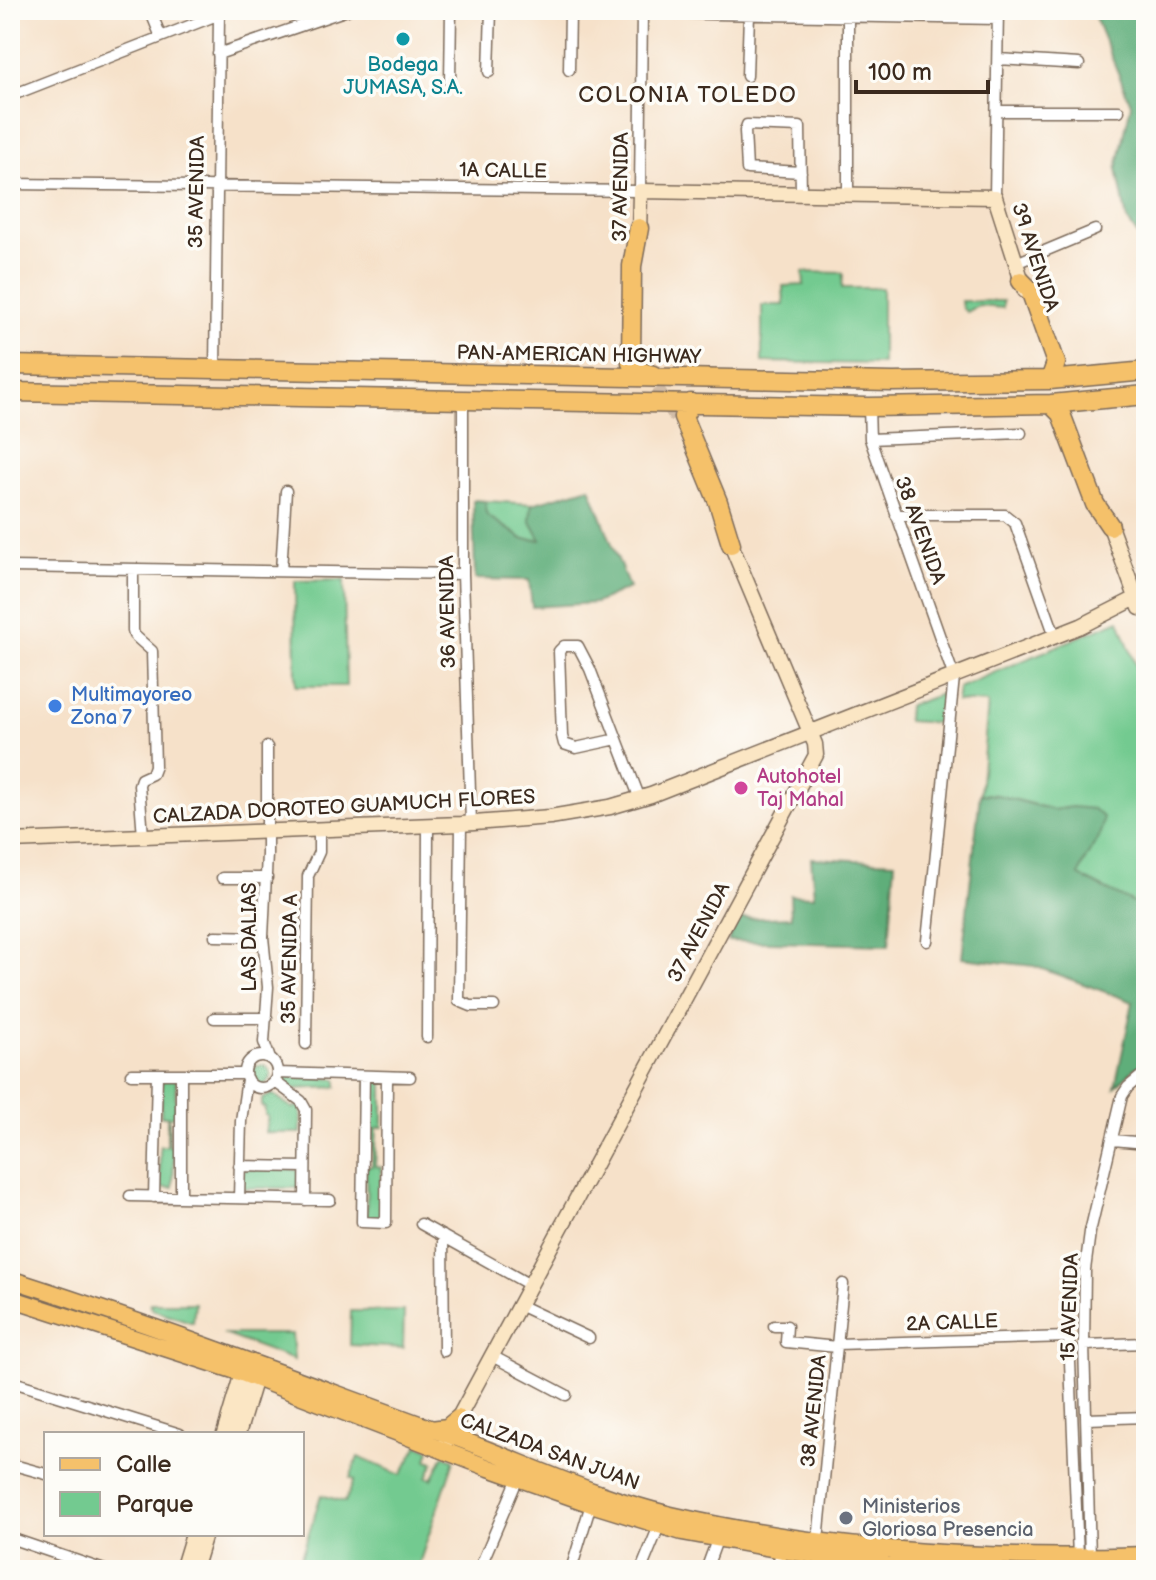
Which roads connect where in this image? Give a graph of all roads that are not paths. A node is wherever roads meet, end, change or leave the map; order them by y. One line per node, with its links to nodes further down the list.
1 (150, 10): 15 (street)
2 (230, 10): 11 (street)
3 (347, 10): 16 (street)
4 (451, 10): 22 (street)
5 (484, 10): 6 (street)
6 (491, 10): 7 (street); 20 (street)
7 (570, 11): 8 (street); 19 (street)
8 (642, 12): 12 (street); 29 (street, 37 AVENIDA)
9 (819, 13): 12 (street); 14 (street)
10 (902, 13): 13 (street); 14 (street)
11 (219, 14): 15 (street); 16 (street, 35 AVENIDA)
12 (749, 14): 21 (street)
13 (998, 15): 17 (street, 39 AVENIDA)
14 (848, 16): 31 (street)
15 (161, 37): 23 (street)
16 (218, 54): 28 (street, 35 AVENIDA)
17 (998, 59): 18 (street); 24 (street, 39 AVENIDA)
18 (1079, 64)
19 (569, 70)
20 (489, 72)
21 (747, 76)
22 (450, 82)
23 (10, 96)
24 (998, 111): 25 (street); 32 (street, 39 AVENIDA)
25 (1119, 111)
26 (801, 172): 26 (street); 30 (street)
27 (10, 184): 28 (street, 1A CALLE)
28 (215, 187): 29 (street, 1A CALLE); 38 (street, 35 AVENIDA)
29 (640, 191): 30 (street, 1A CALLE); 33 (street, 37 AVENIDA)
30 (801, 194): 31 (street, 1A CALLE)
31 (848, 194): 32 (street, 1A CALLE)
32 (995, 197): 35 (street, 39 AVENIDA)
33 (639, 228): 36 (street, 37 AVENIDA); 42 (highway)
34 (1095, 230): 35 (street)
35 (1019, 272): 41 (highway)
36 (639, 363)
37 (10, 365): 38 (highway, PAN-AMERICAN HIGHWAY)
38 (215, 371): 40 (highway, PAN-AMERICAN HIGHWAY); 44 (highway)
39 (1146, 371): 41 (highway, PAN-AMERICAN HIGHWAY)
40 (441, 374): 42 (highway, PAN-AMERICAN HIGHWAY); 46 (highway)
41 (1052, 375): 42 (highway, PAN-AMERICAN HIGHWAY)
42 (663, 378)
43 (10, 392): 44 (highway)
44 (167, 394): 46 (highway)
45 (1146, 395): 48 (highway)
46 (463, 400): 47 (highway); 61 (street, 36 AVENIDA)
47 (691, 403): 49 (highway); 57 (highway)
48 (1051, 404): 49 (highway); 56 (highway)
49 (869, 407): 53 (street, 38 AVENIDA)
50 (1070, 416): 56 (street)
51 (676, 417): 57 (street, 37 AVENIDA)
52 (1021, 433): 53 (street)
53 (870, 439): 55 (street, 38 AVENIDA)
54 (286, 491): 60 (street)
55 (896, 515): 63 (street); 64 (street, 38 AVENIDA)
56 (1110, 526): 62 (street)
57 (731, 544): 65 (street, 37 AVENIDA)
58 (10, 567): 59 (street)
59 (133, 569): 60 (street); 73 (street)
60 (281, 571): 61 (street)
61 (463, 574): 69 (street, 36 AVENIDA)
62 (1142, 601): 63 (street, CALZADA DOROTEO GUAMUCH FLORES)
63 (1055, 636): 64 (street, CALZADA DOROTEO GUAMUCH FLORES)
64 (950, 673): 65 (street, CALZADA DOROTEO GUAMUCH FLORES); 79 (street, 38 AVENIDA)
65 (810, 733): 68 (street, CALZADA DOROTEO GUAMUCH FLORES); 113 (street, 37 AVENIDA)
66 (617, 739): 66 (street); 68 (street)
67 (267, 747): 72 (street, LAS DALIAS)
68 (640, 799): 69 (street, CALZADA DOROTEO GUAMUCH FLORES)
69 (466, 823): 70 (street, CALZADA DOROTEO GUAMUCH FLORES); 80 (street, 36 AVENIDA)
70 (428, 825): 71 (street, CALZADA DOROTEO GUAMUCH FLORES); 83 (street)
71 (319, 829): 72 (street, CALZADA DOROTEO GUAMUCH FLORES); 85 (street, 35 AVENIDA A)
72 (266, 831): 73 (street, CALZADA DOROTEO GUAMUCH FLORES); 76 (street, LAS DALIAS)
73 (143, 836): 74 (street, CALZADA DOROTEO GUAMUCH FLORES)
74 (10, 841)
75 (222, 878): 76 (street)
76 (267, 878): 78 (street, LAS DALIAS)
77 (215, 936): 78 (street)
78 (263, 937): 82 (street, LAS DALIAS)
79 (927, 941)
80 (494, 1006)
81 (214, 1018): 82 (street)
82 (267, 1018): 84 (street, LAS DALIAS)
83 (427, 1037)
84 (264, 1042): 86 (street, LAS DALIAS); 87 (street, LAS DALIAS)
85 (306, 1044)
86 (270, 1059): 87 (street); 93 (street)
87 (251, 1060): 92 (street)
88 (1146, 1072): 97 (street, 15 AVENIDA)
89 (131, 1074): 90 (street)
90 (157, 1074): 91 (street); 104 (street)
91 (181, 1074): 92 (street); 105 (street)
92 (246, 1077): 93 (street); 101 (street)
93 (275, 1077): 94 (street); 102 (street)
94 (364, 1077): 95 (street); 95 (street)
95 (387, 1077): 96 (street)
96 (410, 1077)
97 (1134, 1082): 98 (street); 99 (street, 15 AVENIDA)
98 (1146, 1083)
99 (1113, 1140): 100 (street); 119 (street, 15 AVENIDA)
100 (1146, 1143)
101 (239, 1166): 102 (street); 106 (street)
102 (305, 1167): 107 (street)
103 (130, 1196): 104 (street)
104 (154, 1197): 105 (street)
105 (181, 1197): 106 (street)
106 (239, 1198): 107 (street)
107 (305, 1200): 108 (street)
108 (330, 1200)
109 (421, 1224): 110 (street)
110 (447, 1238): 113 (street); 121 (street)
111 (10, 1279): 130 (main road, CALZADA SAN JUAN)
112 (843, 1284): 120 (street, 38 AVENIDA)
113 (530, 1285): 115 (street, 37 AVENIDA)
114 (10, 1298): 123 (main road, CALZADA SAN JUAN)
115 (519, 1305): 117 (street); 122 (street, 37 AVENIDA)
116 (774, 1326): 120 (street, 2A CALLE)
117 (589, 1338)
118 (1146, 1343): 119 (street)
119 (1084, 1345): 128 (street, 15 AVENIDA)
120 (837, 1346): 144 (street, 38 AVENIDA); 147 (street, 2A CALLE)
121 (444, 1351)
122 (492, 1356): 125 (street); 127 (street, 37 AVENIDA)
123 (249, 1375): 132 (street); 133 (street); 134 (main road, CALZADA SAN JUAN)
124 (10, 1381): 129 (street)
125 (566, 1395)
126 (1146, 1417): 128 (street)
127 (458, 1418): 130 (main road); 134 (street, 37 AVENIDA)
128 (1087, 1419): 147 (street, 15 AVENIDA)
129 (144, 1429): 131 (street)
130 (430, 1429): 134 (main road, CALZADA SAN JUAN)
131 (166, 1432)
132 (225, 1432)
133 (238, 1432)
134 (445, 1442): 137 (main road, CALZADA SAN JUAN); 144 (main road, CALZADA SAN JUAN)
135 (10, 1464): 136 (street)
136 (44, 1473)
137 (518, 1478): 138 (main road, CALZADA SAN JUAN); 152 (street)
138 (591, 1504): 139 (main road, CALZADA SAN JUAN); 153 (street)
139 (659, 1526): 143 (main road, CALZADA SAN JUAN); 154 (street)
140 (192, 1536): 150 (street)
141 (204, 1536): 151 (street)
142 (10, 1538): 149 (street)
143 (717, 1540): 145 (main road, CALZADA SAN JUAN); 155 (street)
144 (818, 1541): 147 (main road, CALZADA SAN JUAN)
145 (782, 1550): 148 (main road, CALZADA SAN JUAN); 156 (street)
146 (1146, 1555): 147 (main road, CALZADA SAN JUAN)
147 (1084, 1557)
148 (936, 1569): 157 (main road, CALZADA SAN JUAN)
149 (104, 1570)
150 (182, 1570)
151 (194, 1570)
152 (479, 1570)
153 (571, 1570)
154 (641, 1570)
155 (706, 1570)
156 (776, 1570)
157 (967, 1570)
158 (1133, 1570): 159 (main road)
159 (1146, 1570)

